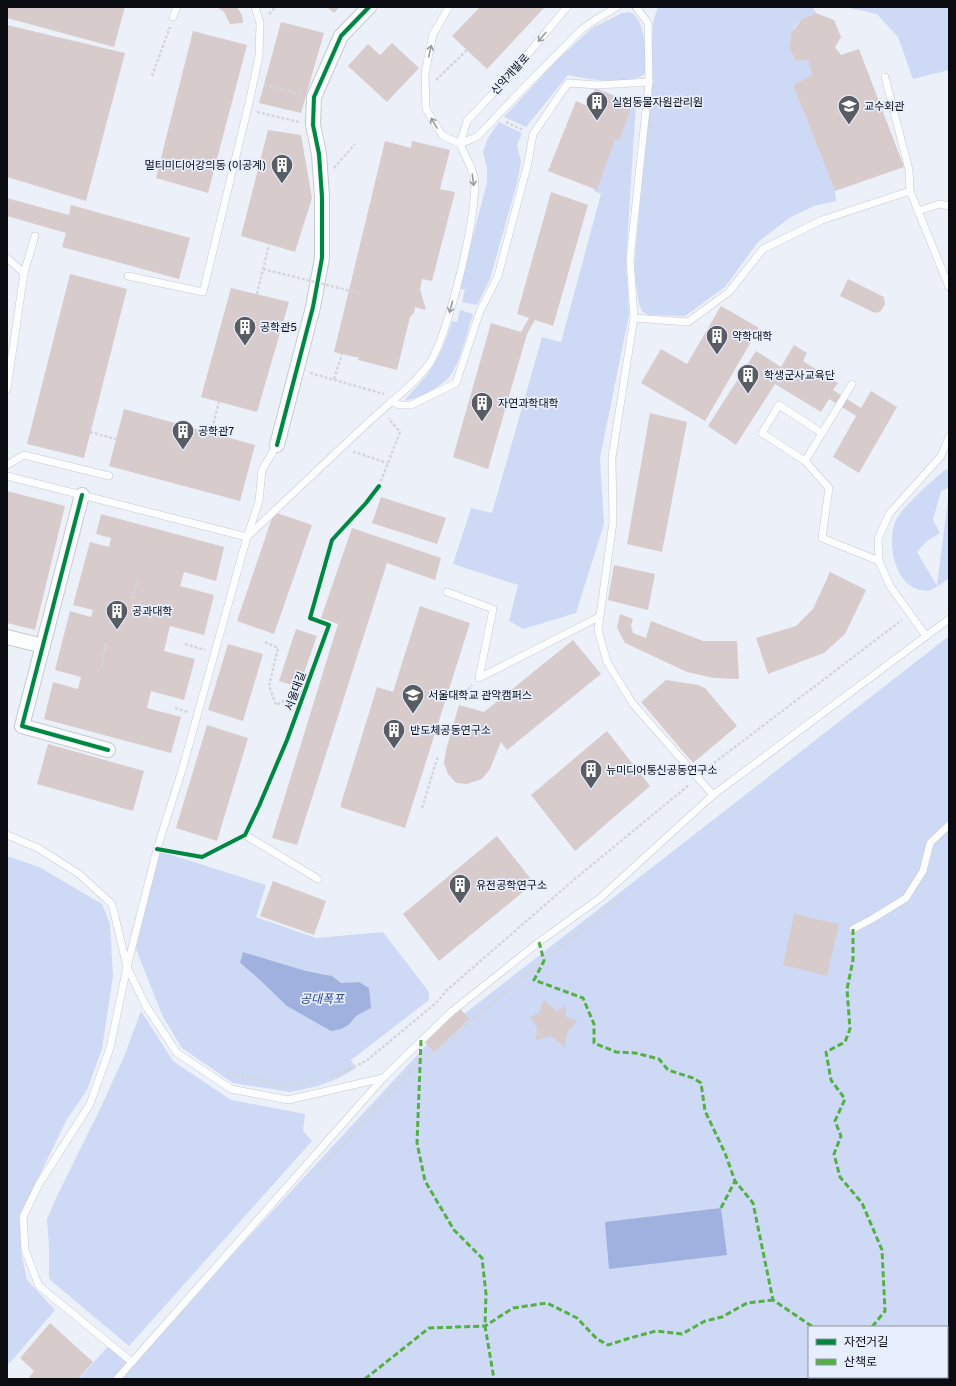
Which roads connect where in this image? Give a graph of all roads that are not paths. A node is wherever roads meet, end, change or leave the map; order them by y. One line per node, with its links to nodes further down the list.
1 (177, 7): 8 (lane)
2 (255, 7): 18 (lane)
3 (369, 7): 26 (street)
4 (450, 7): 11 (lane, one-way to 4)
5 (567, 7): 11 (lane, 신약개발로, one-way to 11)
6 (617, 7): 11 (lane)
7 (636, 7): 10 (lane)
8 (173, 17)
9 (885, 77): 12 (lane)
10 (649, 82): 20 (lane); 23 (lane)
11 (460, 144): 23 (lane, one-way to 23)
12 (910, 191): 14 (lane); 20 (lane)
13 (949, 206): 14 (lane)
14 (918, 211): 19 (lane)
15 (35, 236): 17 (lane)
16 (7, 258): 17 (lane)
17 (24, 273): 22 (lane)
18 (128, 276)
19 (949, 286)
20 (634, 318): 35 (lane)
21 (852, 384): 24 (lane)
22 (7, 389)
23 (391, 401): 32 (lane)
24 (822, 433): 27 (lane); 27 (lane)
25 (949, 437): 33 (lane)
26 (277, 445): 32 (lane)
27 (805, 461): 33 (lane)
28 (7, 465): 30 (lane)
29 (7, 476): 31 (lane)
30 (109, 476)
31 (82, 495): 32 (lane); 39 (street)
32 (247, 538): 47 (lane)
33 (879, 561): 37 (lane)
34 (447, 592): 35 (lane)
35 (599, 617): 41 (lane)
36 (949, 618): 37 (lane)
37 (926, 636): 41 (lane)
38 (7, 637): 39 (street)
39 (43, 646): 40 (street)
40 (108, 750)
41 (713, 795): 48 (lane)
42 (949, 825): 46 (lane)
43 (7, 835): 47 (lane)
44 (245, 835): 45 (lane)
45 (318, 879)
46 (853, 929)
47 (127, 968): 48 (lane); 49 (lane)
48 (383, 1078): 49 (lane)
49 (132, 1362): 50 (lane)
50 (117, 1379)

